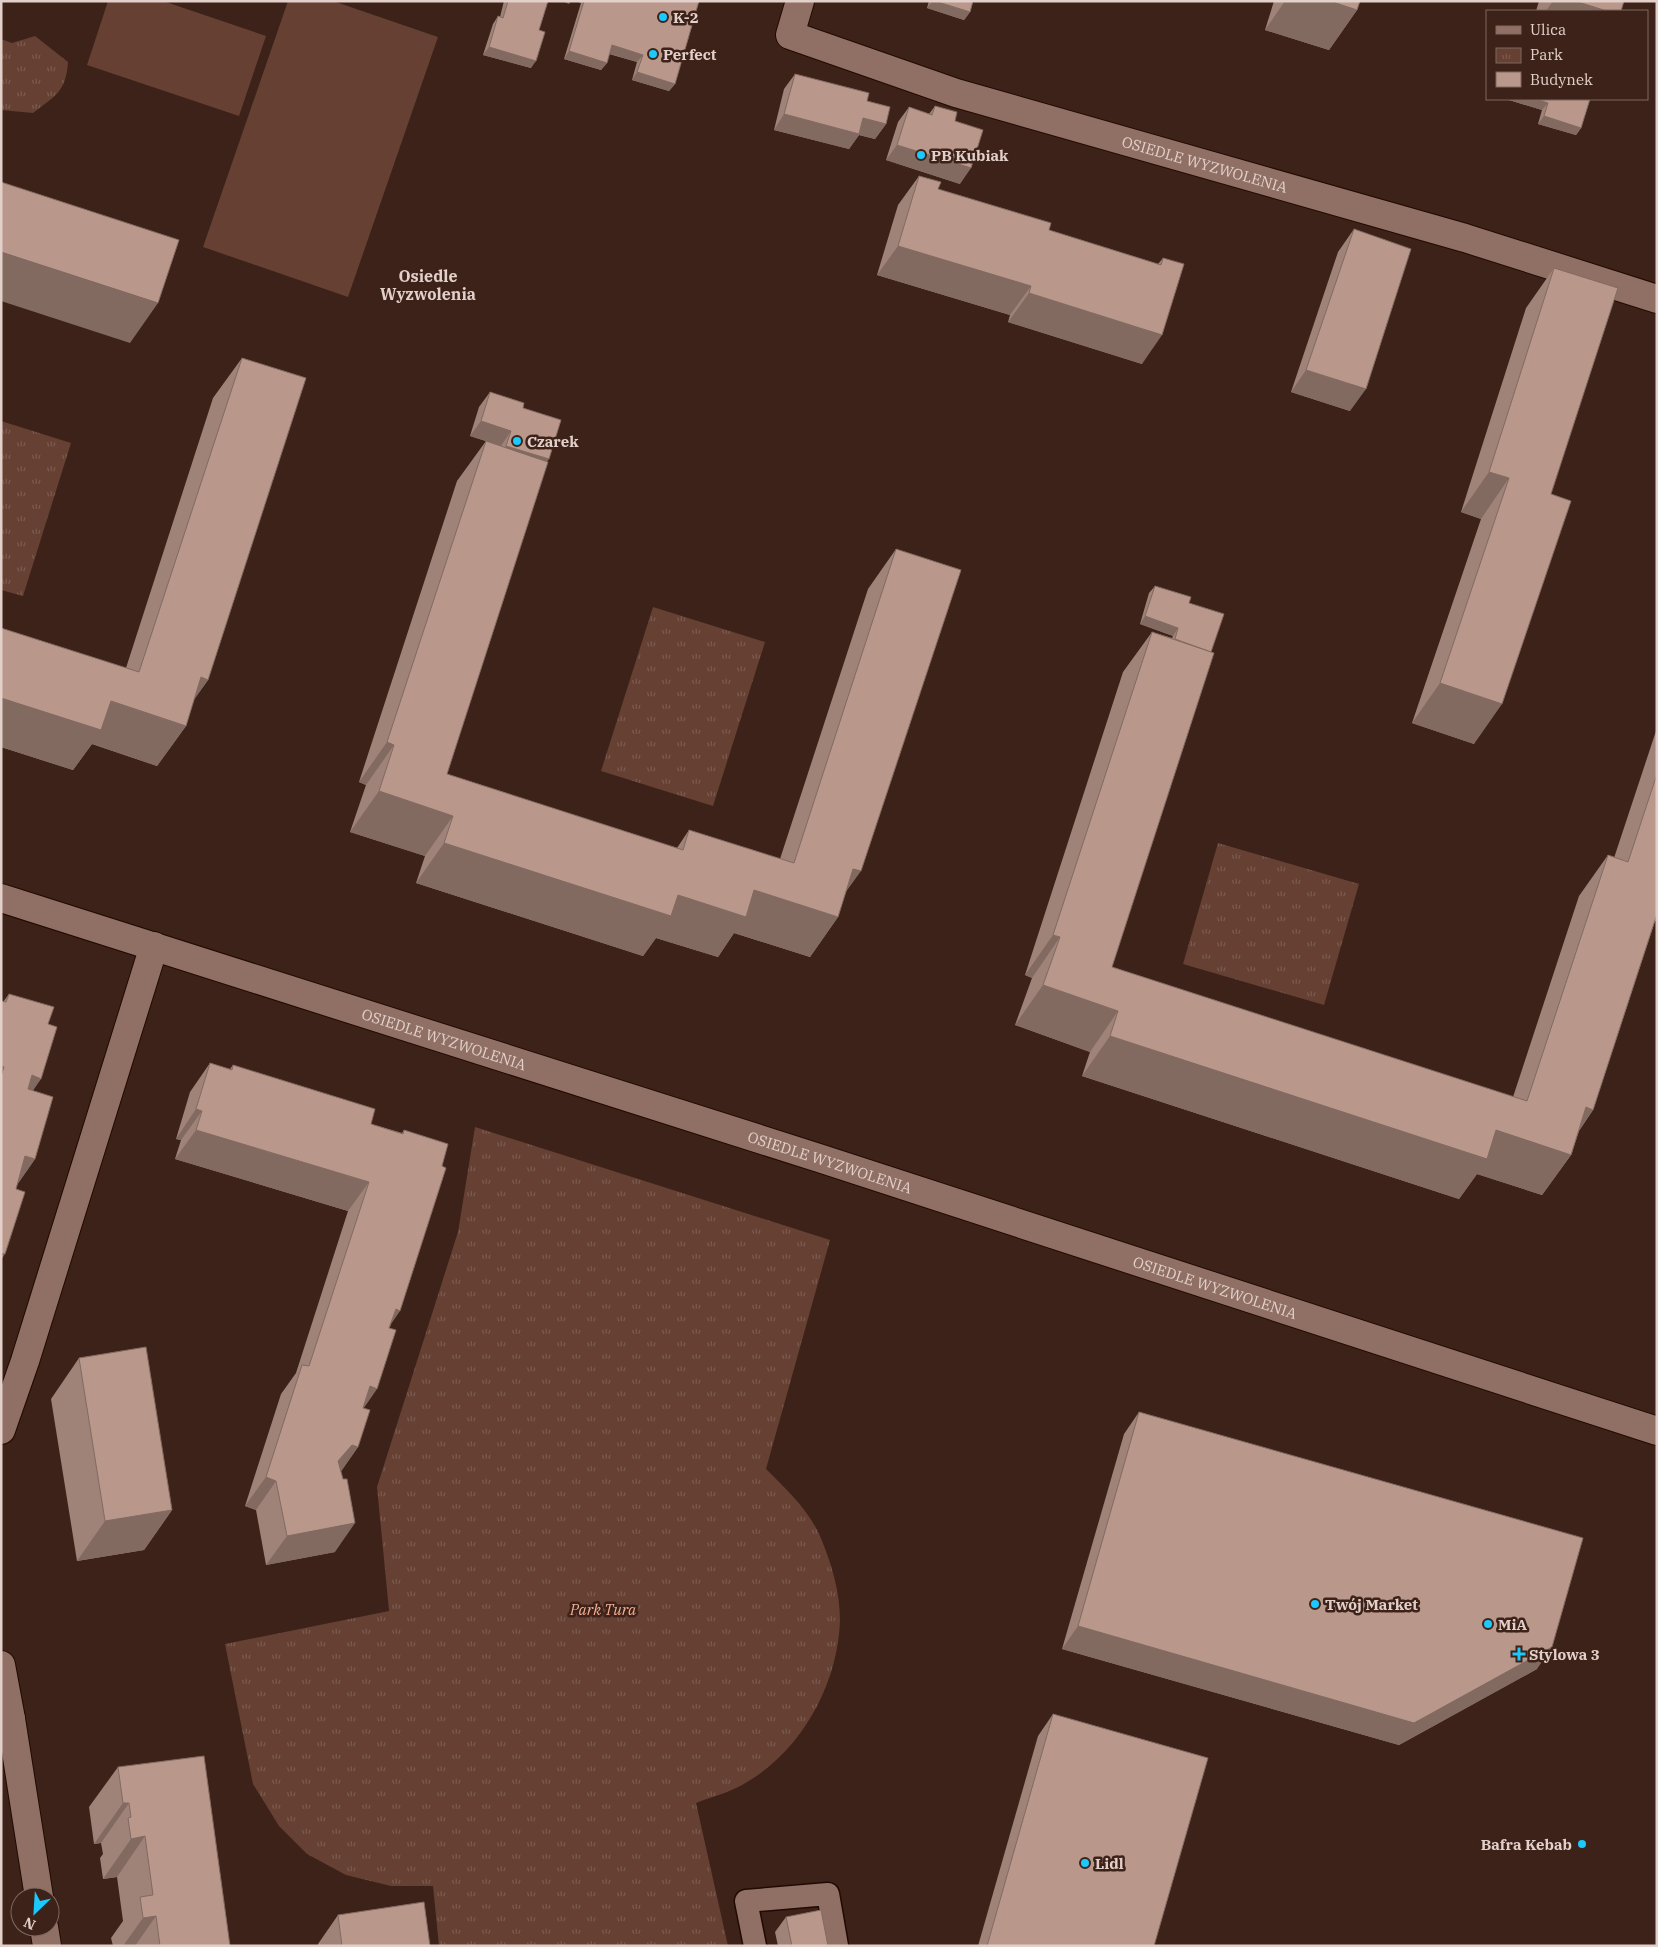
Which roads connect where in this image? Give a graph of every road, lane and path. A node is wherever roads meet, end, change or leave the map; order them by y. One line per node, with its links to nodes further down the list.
1 (800, 1): 2 (street, OSIEDLE WYZWOLENIA)
2 (1657, 298)
3 (1, 898): 4 (street, OSIEDLE WYZWOLENIA)
4 (154, 946): 5 (street); 6 (street, OSIEDLE WYZWOLENIA)
5 (1, 1430)
6 (1657, 1431)
7 (1, 1665): 8 (street)
8 (6, 1720): 9 (street)
9 (37, 1887)
10 (755, 1946): 11 (lane)
11 (837, 1946)

